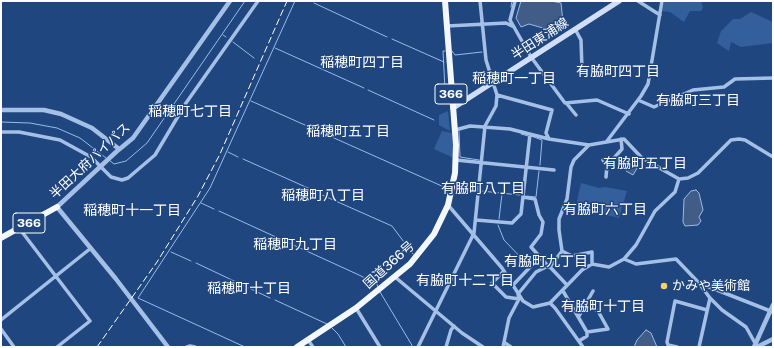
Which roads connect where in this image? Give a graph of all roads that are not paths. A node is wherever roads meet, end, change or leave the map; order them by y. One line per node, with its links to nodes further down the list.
1 (230, 1): 33 (street, 半田大府パイパス)
2 (258, 1): 38 (street)
3 (445, 1): 11 (highway, 国道366号 / 366)
4 (480, 1): 10 (street)
5 (619, 1): 13 (main road, 半田東浦線)
6 (638, 1): 9 (street)
7 (662, 1): 9 (street)
8 (514, 3): 12 (street)
9 (660, 15): 19 (street)
10 (482, 25): 11 (street); 12 (street); 17 (street)
11 (447, 26): 21 (highway, 国道366号 / 366)
12 (515, 28): 14 (street)
13 (575, 29): 14 (main road, 半田東浦線); 15 (street)
14 (531, 57): 17 (main road, 半田東浦線); 20 (street)
15 (582, 69)
16 (773, 78): 19 (street)
17 (492, 83): 18 (street); 21 (main road, 半田東浦線)
18 (498, 96): 25 (street); 29 (street)
19 (638, 100): 23 (street)
20 (567, 104): 23 (street); 24 (street)
21 (453, 108): 26 (highway, 国道366号 / 366)
22 (1, 110): 33 (street)
23 (629, 114): 31 (street)
24 (576, 115)
25 (485, 127): 26 (street); 28 (street); 37 (street)
26 (454, 130): 35 (highway, 国道366号 / 366)
27 (1, 132): 38 (street)
28 (530, 136): 29 (street); 40 (street)
29 (549, 139): 32 (street)
30 (621, 140): 31 (street); 39 (street); 43 (street)
31 (606, 141): 32 (street)
32 (589, 145): 52 (street)
33 (117, 150): 38 (street, 半田大府パイパス)
34 (773, 157): 43 (street)
35 (456, 160): 37 (street); 45 (highway, 国道366号 / 366)
36 (603, 160): 39 (street)
37 (482, 162): 40 (street); 47 (street)
38 (101, 166): 46 (street, 半田大府パイパス)
39 (607, 166): 42 (street)
40 (526, 167): 41 (street); 44 (street)
41 (554, 170)
42 (606, 177)
43 (679, 179): 54 (street)
44 (523, 197): 47 (street); 53 (street)
45 (448, 205): 49 (street); 59 (highway, 国道366号 / 366)
46 (57, 207): 48 (highway, 半田大府パイパス / 366); 51 (street)
47 (476, 220): 49 (street)
48 (20, 228): 50 (highway, 半田大府パイパス / 366); 58 (street)
49 (474, 233): 57 (street); 73 (street)
50 (1, 238)
51 (91, 248): 58 (street); 87 (street)
52 (562, 251): 55 (street); 56 (street)
53 (541, 259): 56 (street); 61 (street)
54 (624, 259): 55 (street); 60 (street)
55 (592, 264): 62 (street)
56 (549, 266): 62 (street); 65 (street)
57 (504, 271): 61 (street); 67 (street)
58 (56, 276): 76 (street); 86 (street)
59 (395, 278): 71 (highway, 国道366号 / 366); 73 (street)
60 (698, 282): 66 (street); 74 (street)
61 (513, 285): 65 (street)
62 (567, 285): 63 (street)
63 (563, 290): 68 (street); 75 (street)
64 (592, 291): 69 (street)
65 (518, 294): 67 (street); 68 (street)
66 (710, 298): 72 (street); 84 (street)
67 (519, 300): 83 (street)
68 (550, 303): 82 (street)
69 (586, 304): 75 (street); 79 (street)
70 (773, 305): 74 (street)
71 (356, 308): 81 (highway, 国道366号 / 366); 92 (street)
72 (707, 310): 98 (street); 99 (street)
73 (437, 311): 77 (street); 93 (street)
74 (772, 311): 84 (street)
75 (579, 316): 79 (street)
76 (1, 320)
77 (454, 326): 94 (street); 95 (street)
78 (1, 329): 85 (street)
79 (587, 332): 82 (street)
80 (773, 339): 84 (street)
81 (308, 340): 90 (highway, 国道366号 / 366); 91 (street)
82 (579, 341): 97 (street)
83 (504, 345): 96 (street)
84 (755, 346)
85 (14, 347)
86 (57, 347)
87 (168, 347)
88 (187, 347): 89 (street)
89 (195, 347)
90 (297, 347)
91 (313, 347)
92 (380, 347)
93 (418, 347)
94 (446, 347)
95 (483, 347)
96 (511, 347)
97 (583, 347)
98 (677, 347)
99 (699, 347)

